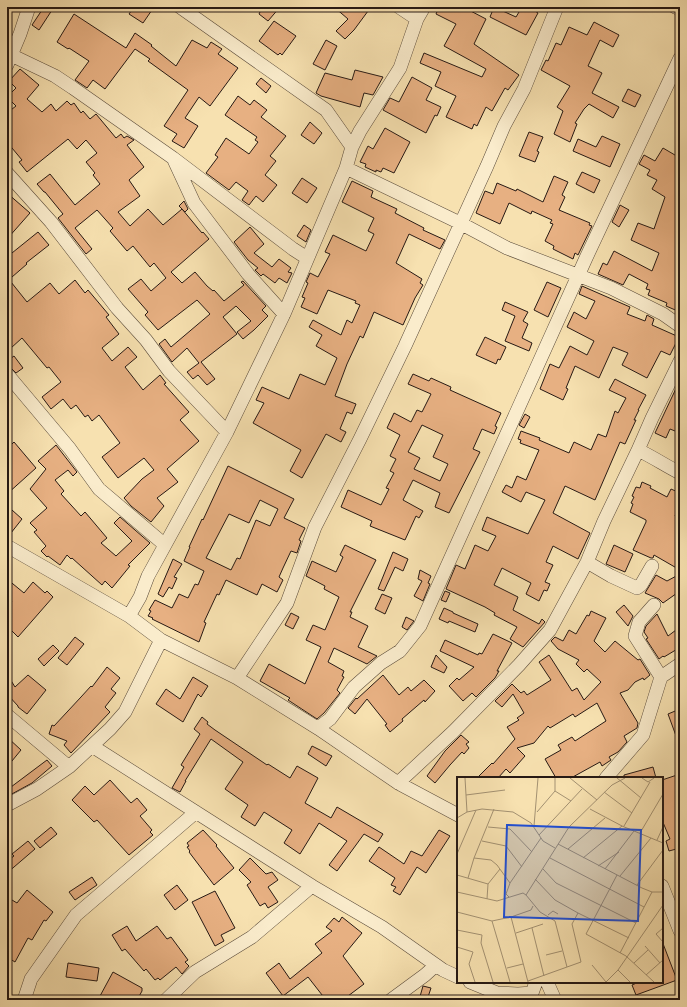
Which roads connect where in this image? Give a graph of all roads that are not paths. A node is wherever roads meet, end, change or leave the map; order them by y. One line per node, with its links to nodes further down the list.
1 (29, 7): 10 (street)
2 (180, 7): 11 (street)
3 (399, 7): 8 (street)
4 (424, 7): 8 (street)
5 (558, 7): 15 (street)
6 (675, 7): 7 (street)
7 (680, 9)
8 (418, 19): 11 (street)
9 (680, 58): 17 (street)
10 (9, 60): 12 (street)
11 (352, 147): 13 (street)
12 (173, 158): 16 (street); 18 (street)
13 (346, 168): 15 (street); 16 (street)
14 (7, 173): 22 (street)
15 (460, 223): 17 (street); 34 (street)
16 (307, 258): 18 (street)
17 (579, 276): 19 (street); 36 (street)
18 (284, 314): 22 (street)
19 (680, 326)
20 (680, 361): 23 (street)
21 (7, 374): 25 (street)
22 (227, 432): 25 (street)
23 (638, 450): 24 (street); 27 (street)
24 (680, 473)
25 (165, 545): 30 (street)
26 (7, 546): 30 (street)
27 (586, 562): 28 (street); 40 (street)
28 (652, 566)
29 (654, 605): 33 (street)
30 (129, 616): 31 (street)
31 (161, 640): 34 (street); 37 (street)
32 (680, 664): 33 (street)
33 (661, 677): 39 (street)
34 (237, 678): 36 (street)
35 (7, 715): 38 (street)
36 (318, 728): 40 (street)
37 (92, 746): 38 (street); 42 (street)
38 (69, 767): 41 (street)
39 (607, 777)
40 (398, 783): 43 (street)
41 (7, 804)
42 (196, 812): 44 (street); 52 (street)
43 (457, 815)
44 (312, 886): 47 (street); 53 (street)
45 (663, 888): 46 (street)
46 (680, 931)
47 (436, 965): 48 (street); 54 (street)
48 (457, 977)
49 (472, 983): 50 (street)
50 (536, 983)
51 (547, 983): 55 (street)
52 (24, 1000)
53 (166, 1000)
54 (391, 1000)
55 (554, 1000)

